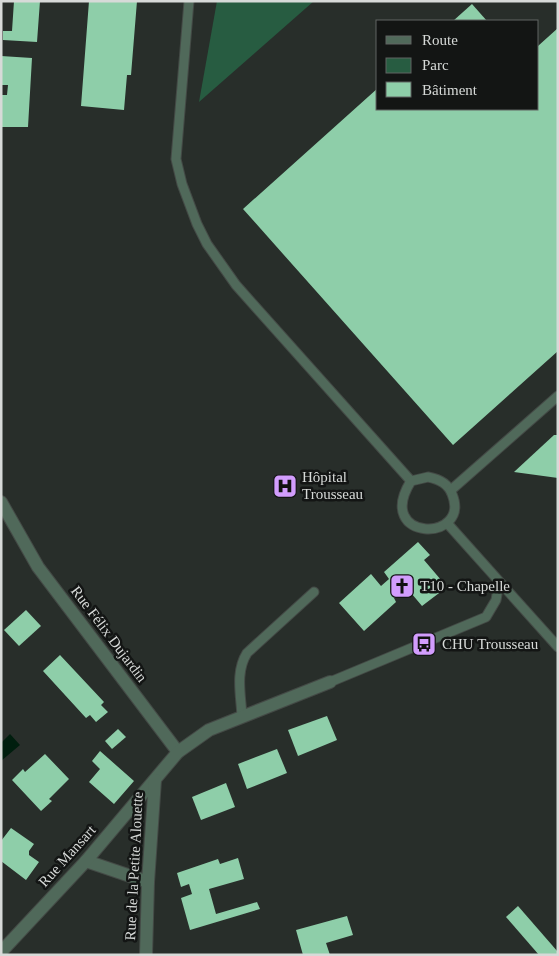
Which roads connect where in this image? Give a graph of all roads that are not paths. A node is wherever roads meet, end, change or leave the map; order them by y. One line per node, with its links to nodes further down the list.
1 (189, 1): 3 (lane)
2 (558, 396): 4 (lane)
3 (411, 481): 4 (lane); 6 (lane)
4 (451, 490): 6 (lane)
5 (1, 502): 12 (street, Rue Félix Dujardin)
6 (447, 523): 7 (lane)
7 (499, 582): 9 (lane); 10 (lane)
8 (314, 592): 11 (lane)
9 (558, 647)
10 (330, 682): 11 (street)
11 (242, 717): 12 (street)
12 (178, 752): 13 (street)
13 (155, 780): 14 (street, Rue Mansart); 15 (street, Rue de la Petite Alouette)
14 (86, 861): 15 (street); 16 (street, Rue Mansart)
15 (148, 882): 17 (street, Rue de la Petite Alouette)
16 (1, 952)
17 (146, 955)

